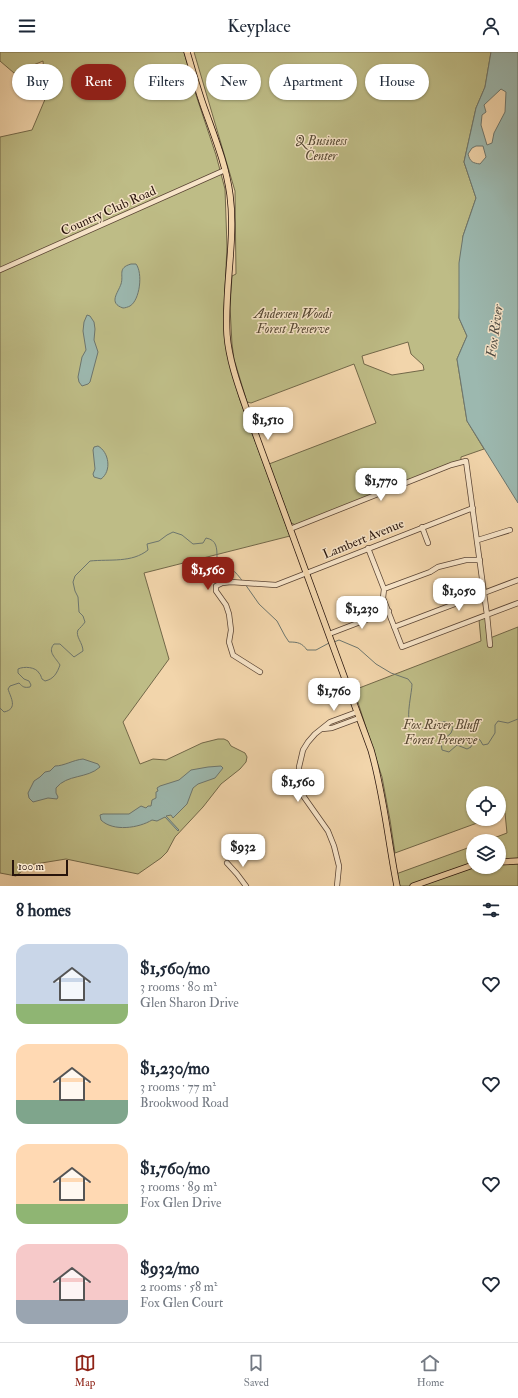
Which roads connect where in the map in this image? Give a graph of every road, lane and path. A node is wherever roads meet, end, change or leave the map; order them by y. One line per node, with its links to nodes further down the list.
1 (187, 52): 2 (main road)
2 (225, 170): 3 (street, Country Club Road); 6 (main road)
3 (0, 270)
4 (473, 508): 5 (street, Lambert Avenue); 6 (street); 8 (street)
5 (422, 527): 9 (street); 10 (street, Lambert Avenue)
6 (290, 529): 12 (main road)
7 (510, 530): 8 (street)
8 (478, 540): 11 (street)
9 (428, 543)
10 (368, 548): 12 (street, Lambert Avenue); 14 (street)
11 (480, 560): 14 (street); 15 (street)
12 (307, 572): 20 (main road); 22 (street, Lambert Avenue)
13 (518, 580): 15 (street)
14 (384, 589): 17 (street)
15 (484, 593): 18 (street); 19 (street)
16 (518, 603): 18 (street)
17 (389, 611): 19 (street); 20 (street)
18 (487, 615): 19 (street); 21 (street)
19 (394, 628)
20 (330, 636): 23 (main road)
21 (490, 645)
22 (260, 672)
23 (357, 712): 24 (main road); 25 (street)
24 (359, 718): 25 (street); 32 (main road)
25 (322, 729): 31 (street)
26 (506, 861): 27 (main road)
27 (518, 861)
28 (227, 863): 30 (street)
29 (466, 867): 33 (main road)
30 (246, 886)
31 (337, 886)
32 (398, 886)
33 (413, 886)

